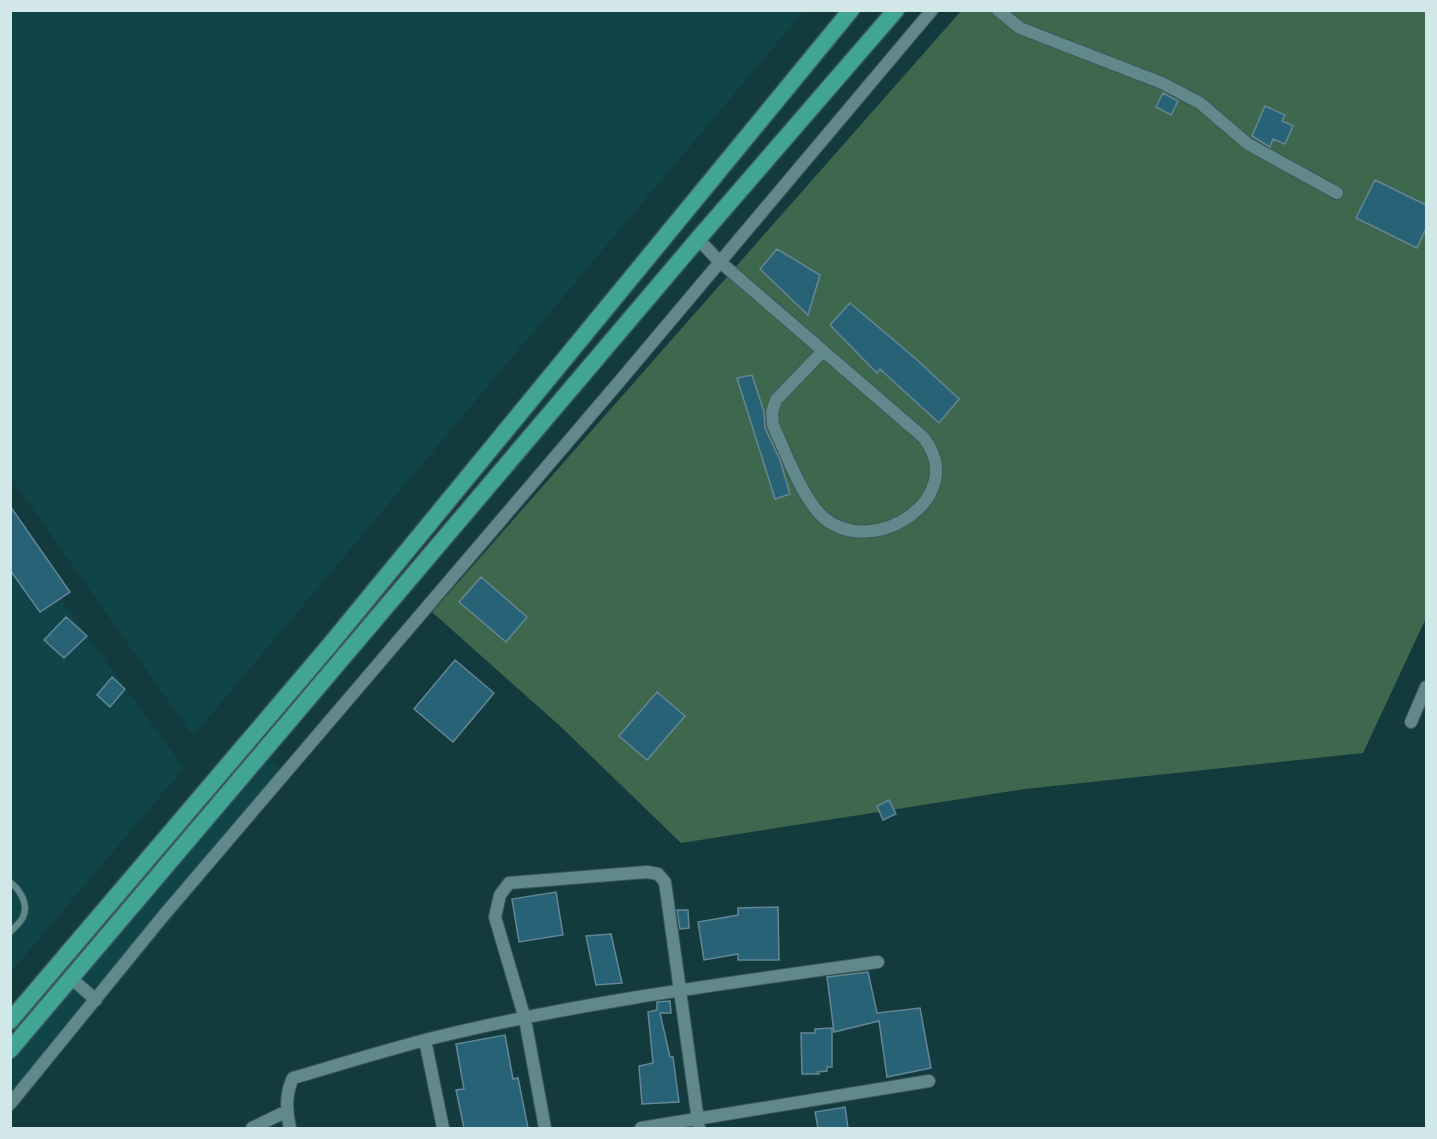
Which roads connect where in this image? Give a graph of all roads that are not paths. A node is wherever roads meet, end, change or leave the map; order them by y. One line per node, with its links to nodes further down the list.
1 (851, 10): 18 (highway)
2 (897, 10): 6 (highway)
3 (932, 10): 7 (street)
4 (998, 10): 5 (street)
5 (1337, 193)
6 (698, 238): 7 (street); 14 (highway)
7 (719, 261): 8 (street); 16 (street)
8 (823, 351): 8 (street)
9 (1426, 687): 10 (street)
10 (1411, 722)
11 (10, 882): 12 (lane)
12 (10, 932)
13 (878, 962): 15 (street)
14 (72, 979): 16 (street); 20 (highway)
15 (679, 990): 17 (street); 17 (street); 24 (street)
16 (96, 1000): 22 (street)
17 (525, 1019): 19 (street); 28 (street)
18 (10, 1021)
19 (425, 1040): 23 (street); 27 (street)
20 (10, 1050)
21 (929, 1081): 24 (street)
22 (10, 1104)
23 (286, 1111): 25 (street); 26 (street)
24 (698, 1124): 29 (street)
25 (252, 1128)
26 (290, 1128)
27 (443, 1128)
28 (545, 1128)
29 (641, 1128)

